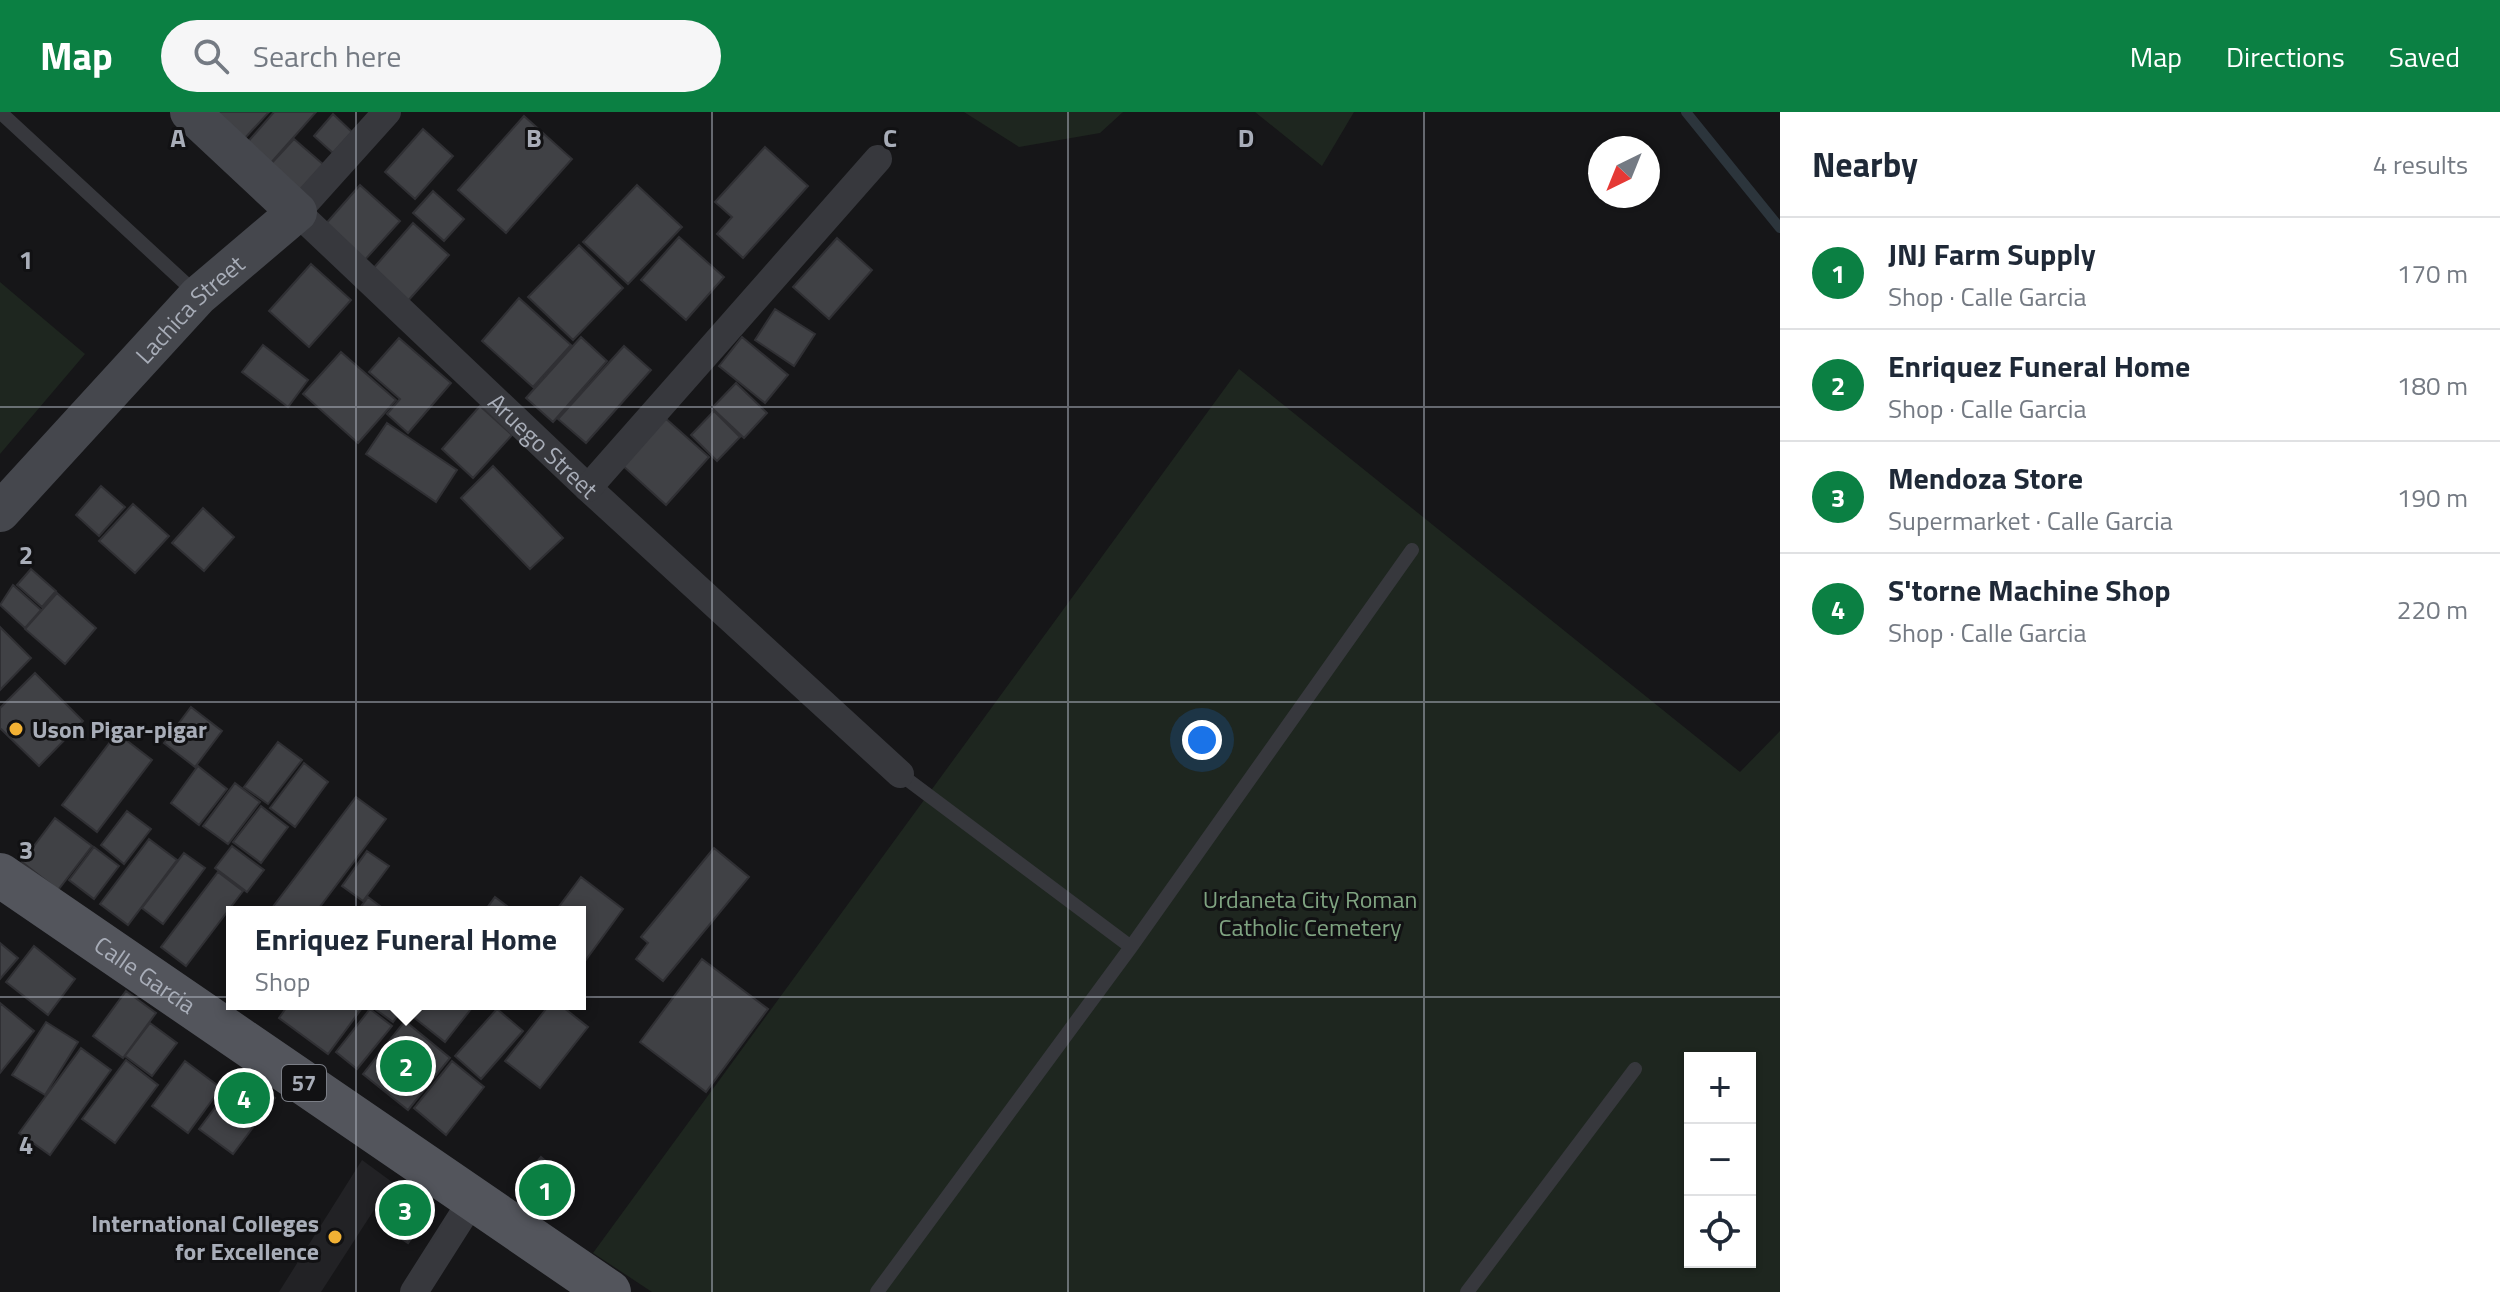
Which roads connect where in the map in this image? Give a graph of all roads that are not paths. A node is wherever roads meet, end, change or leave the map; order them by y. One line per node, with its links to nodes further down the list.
1 (0, 112): 6 (lane)
2 (190, 112): 5 (street, Aruego Street)
3 (387, 112): 5 (street, Lachica Street)
4 (878, 159): 7 (street)
5 (297, 212): 6 (street, Lachica Street); 7 (street, Aruego Street)
6 (198, 296): 8 (street, Lachica Street)
7 (588, 488): 10 (street, Aruego Street)
8 (0, 512)
9 (1412, 550): 12 (lane)
10 (900, 774): 12 (lane)
11 (0, 875): 14 (main road, Calle Garcia / 57)
12 (1131, 947): 17 (lane)
13 (1635, 1069): 18 (lane)
14 (473, 1199): 15 (street); 16 (main road, Calle Garcia / 57)
15 (414, 1292)
16 (609, 1292)
17 (877, 1292)
18 (1467, 1292)

